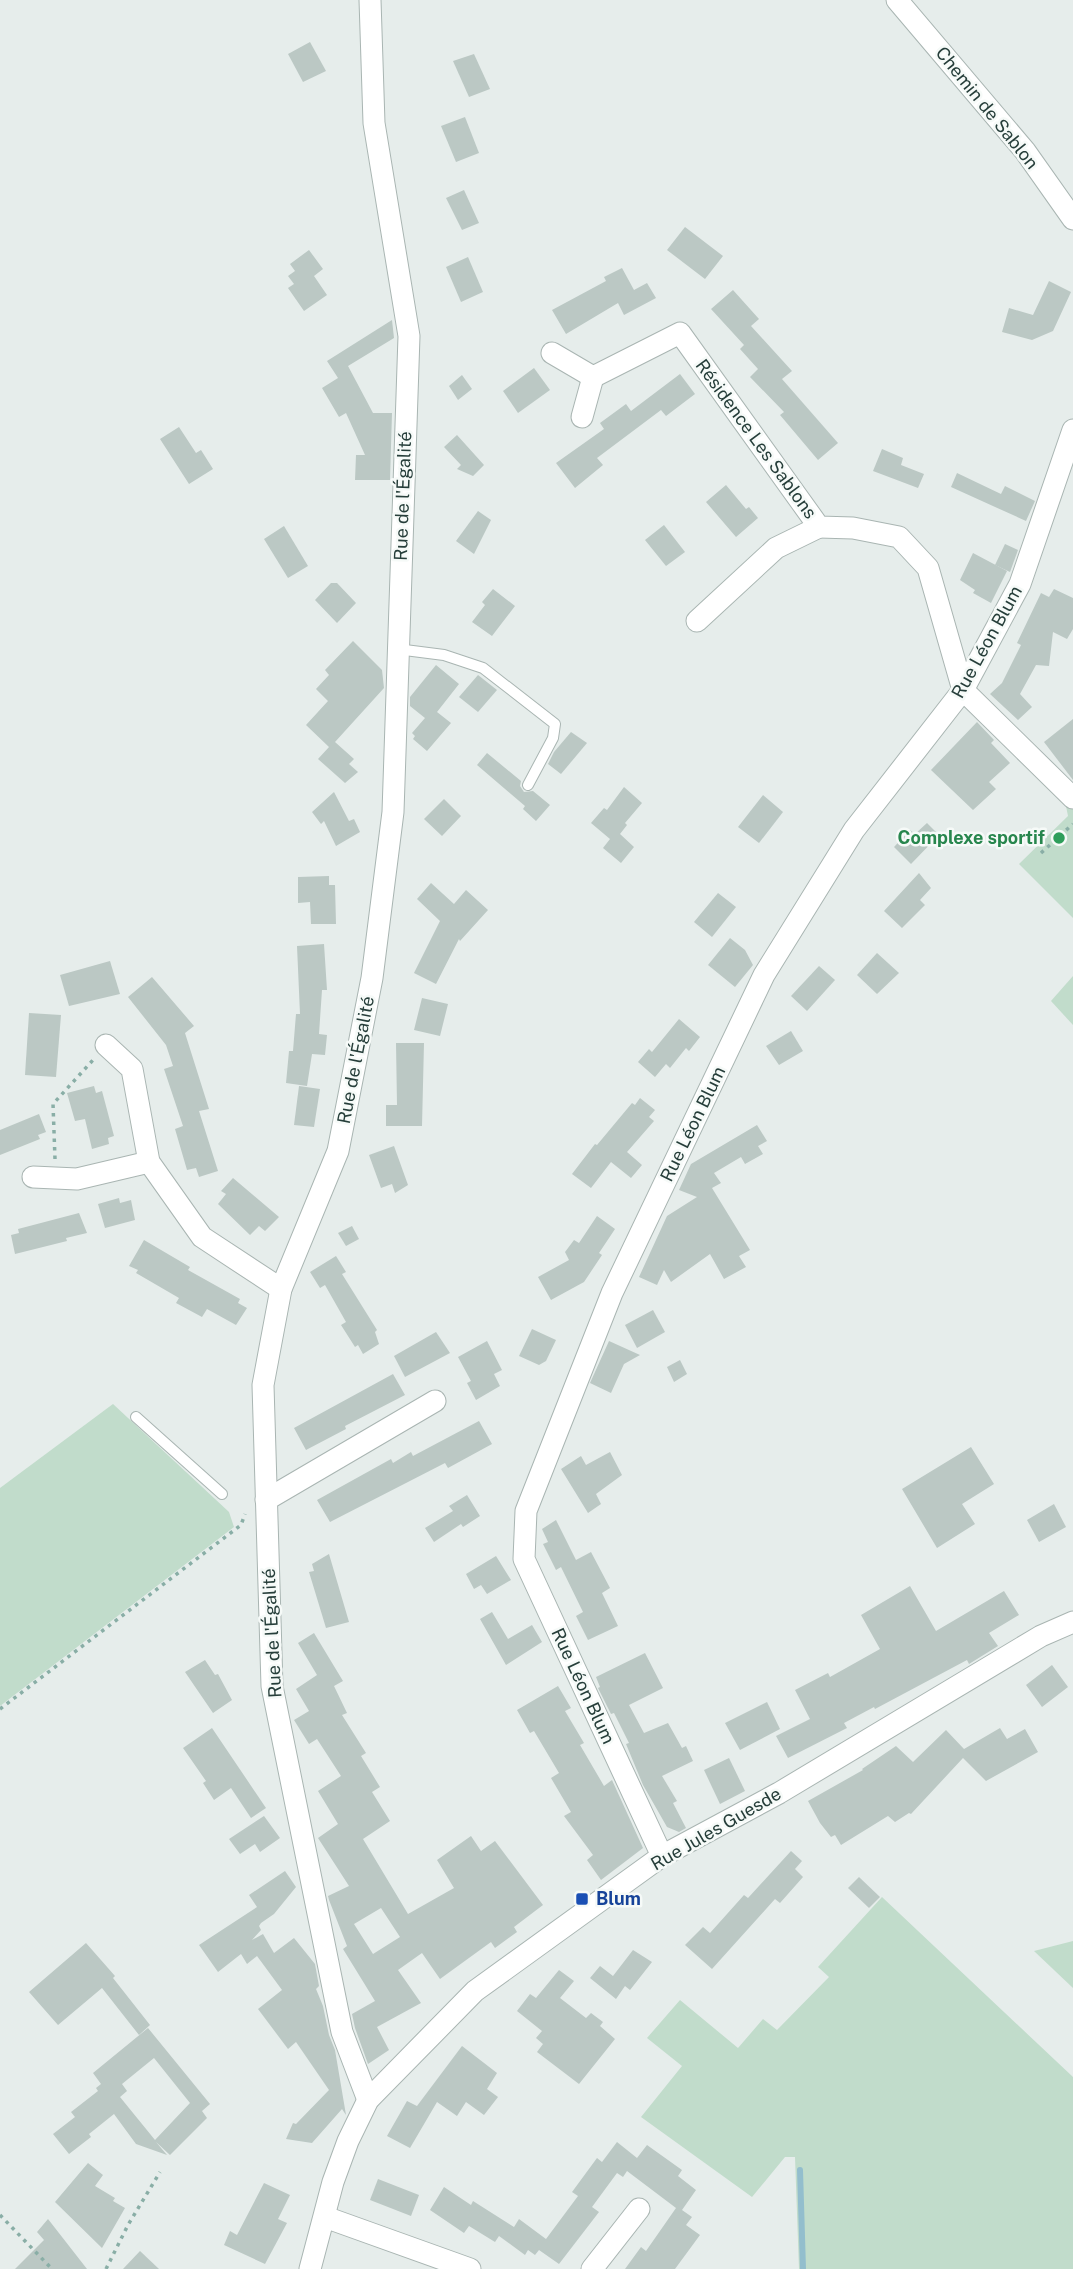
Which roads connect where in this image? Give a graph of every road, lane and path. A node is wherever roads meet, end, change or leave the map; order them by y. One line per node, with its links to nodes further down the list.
1 (370, 0): 10 (street, Rue de l'Égalité)
2 (897, 0): 3 (street, Chemin de Sablon)
3 (1073, 219)
4 (552, 353): 5 (street)
5 (593, 377): 6 (street); 8 (street, Résidence Les Sablons)
6 (582, 417)
7 (1073, 430): 11 (street, Rue Léon Blum)
8 (819, 527): 9 (street); 11 (street, Résidence Les Sablons)
9 (697, 621)
10 (397, 649): 12 (lane); 20 (street, Rue de l'Égalité)
11 (963, 690): 13 (street); 28 (street, Rue Léon Blum)
12 (528, 785)
13 (1073, 798)
14 (1073, 824): 15 (path)
15 (1041, 853)
16 (106, 1045): 17 (street); 19 (path)
17 (149, 1162): 19 (street); 20 (street)
18 (33, 1177): 19 (street)
19 (56, 1178)
20 (281, 1289): 24 (street, Rue de l'Égalité)
21 (435, 1401): 24 (street)
22 (136, 1417): 23 (lane)
23 (222, 1494)
24 (266, 1500): 29 (street, Rue de l'Égalité)
25 (244, 1514): 27 (path)
26 (1073, 1622): 28 (street, Rue Jules Guesde)
27 (0, 1709)
28 (662, 1856): 29 (street, Rue Jules Guesde)
29 (368, 2100): 33 (street, Rue Jules Guesde)
30 (160, 2172): 35 (path)
31 (639, 2209): 38 (street)
32 (0, 2215): 34 (path)
33 (325, 2217): 36 (street, Rue Jules Guesde); 37 (street)
34 (52, 2269)
35 (106, 2269)
36 (310, 2269)
37 (470, 2269)
38 (592, 2269)

